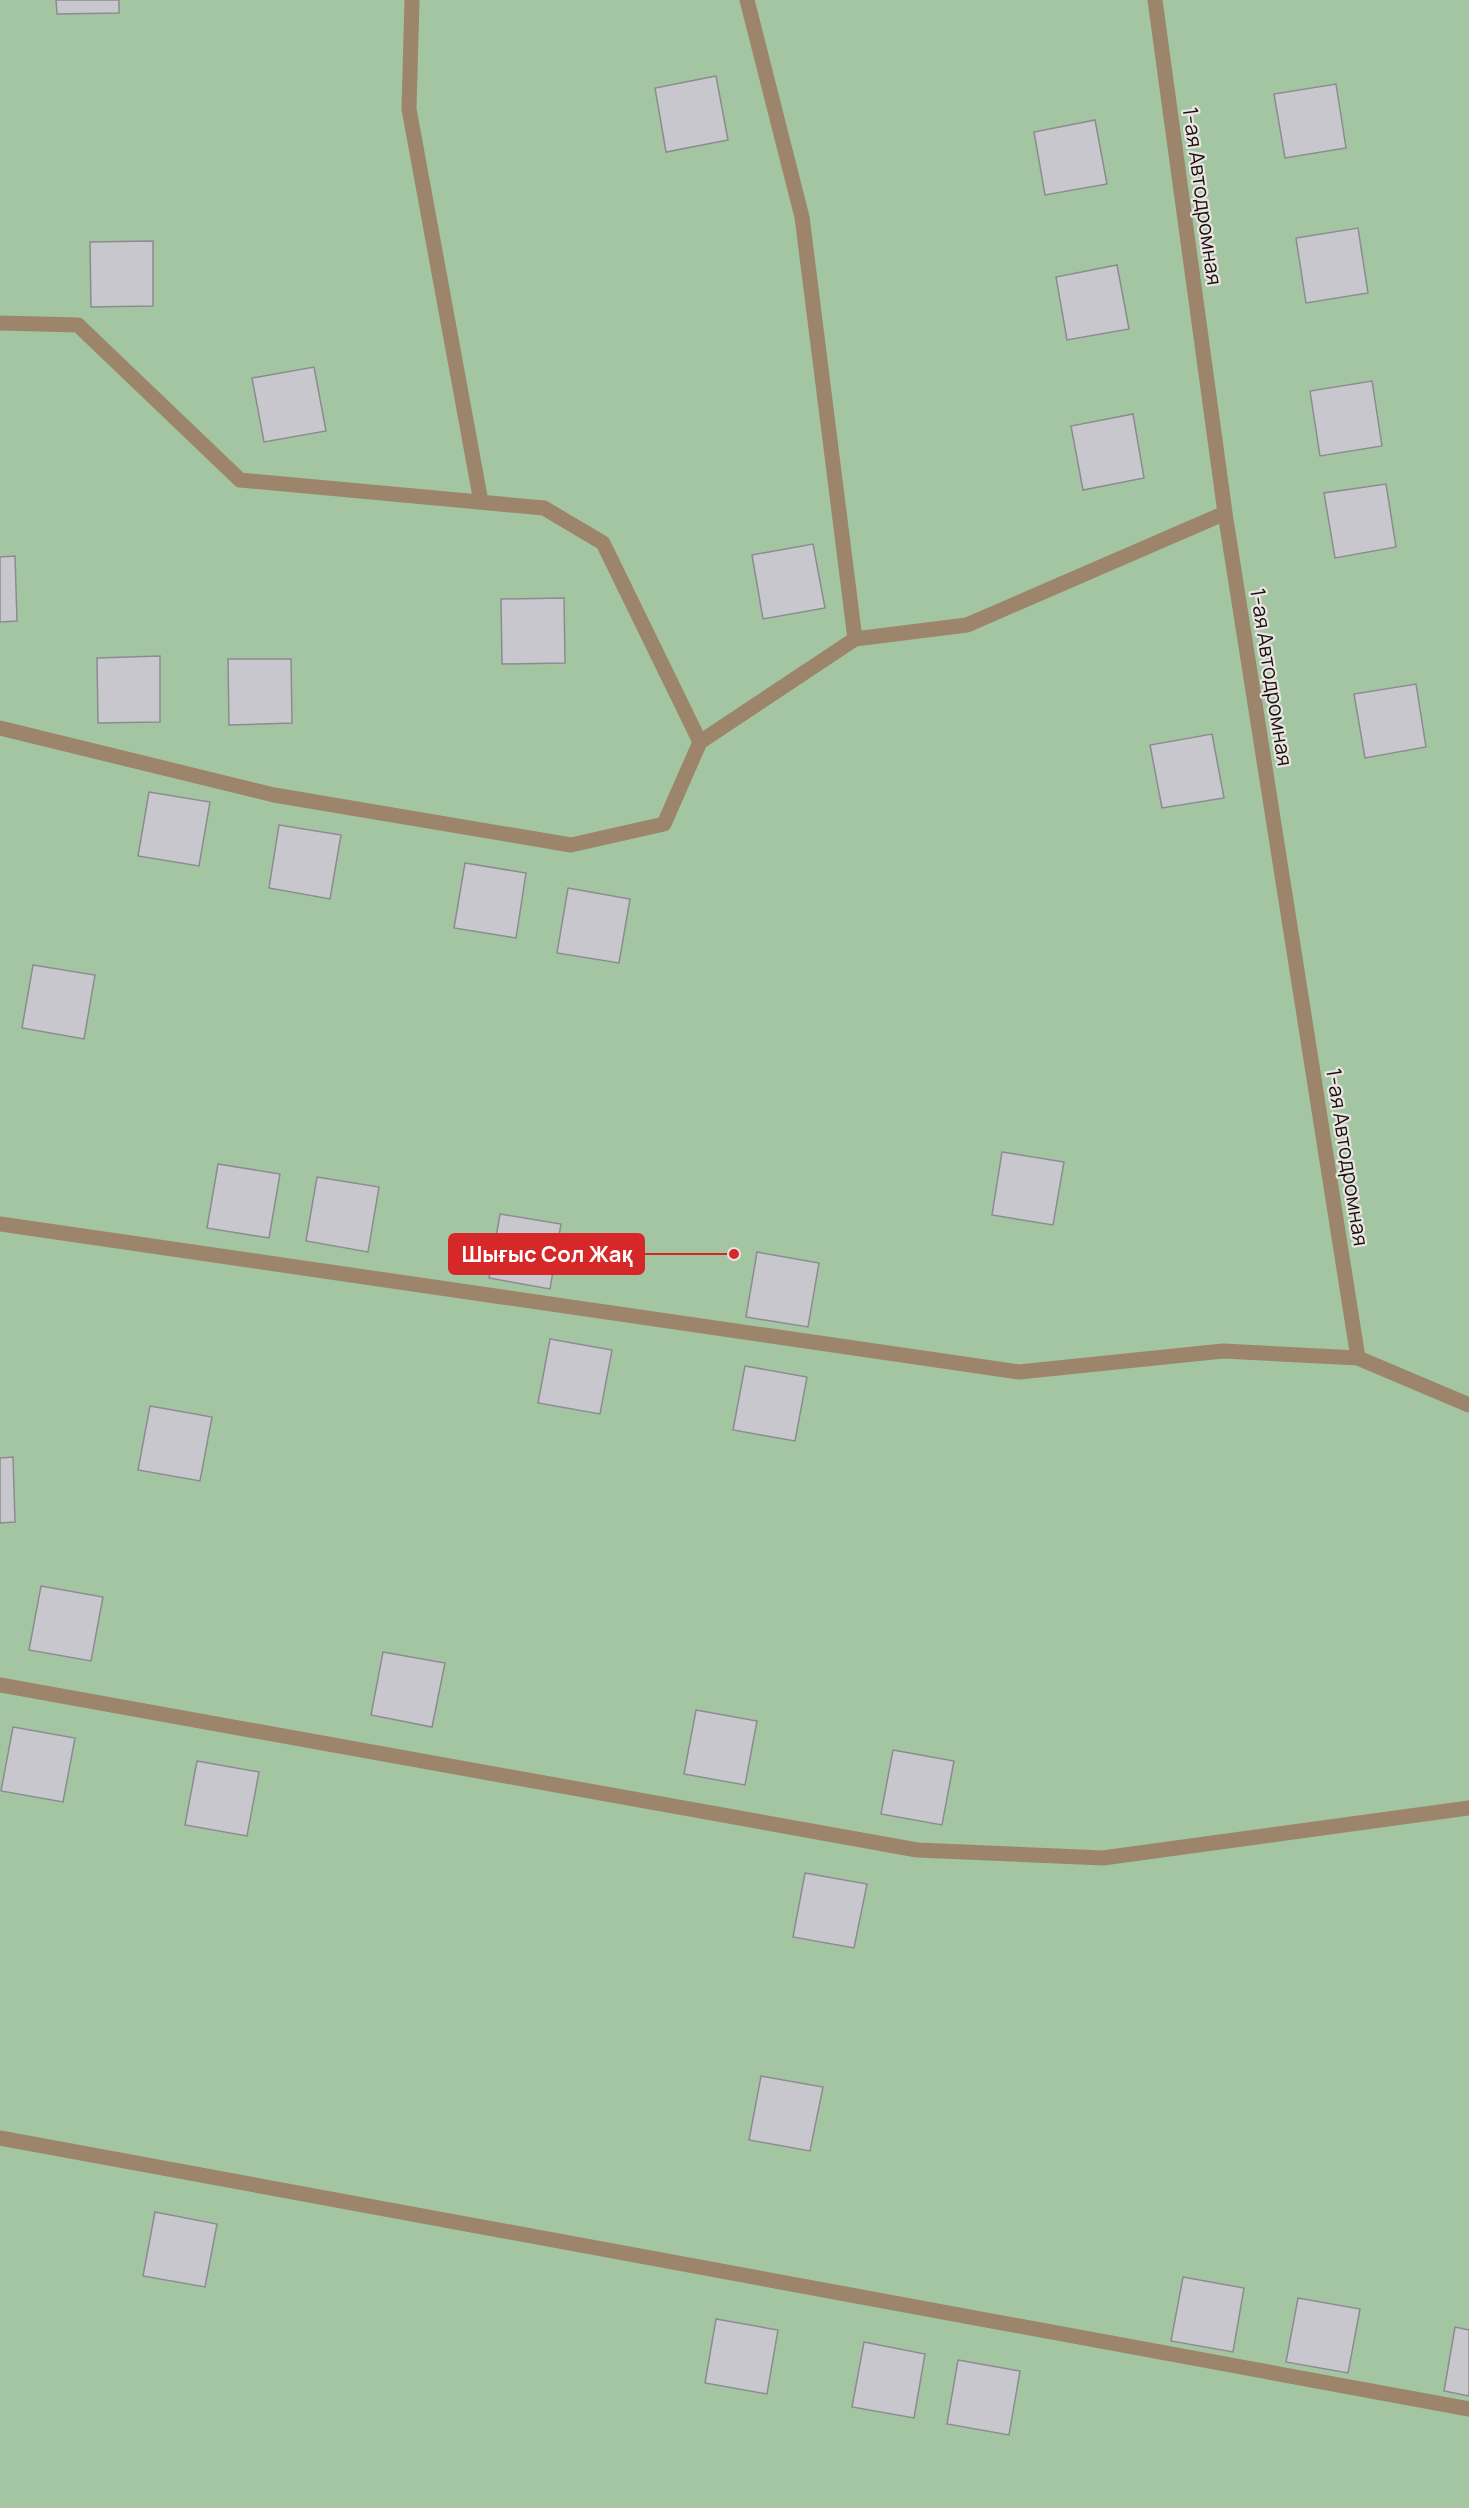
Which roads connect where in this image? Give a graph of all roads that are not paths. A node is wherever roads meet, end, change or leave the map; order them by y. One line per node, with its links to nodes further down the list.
1 (412, 0): 5 (lane)
2 (747, 0): 7 (lane)
3 (1155, 0): 6 (lane, 1-ая Автодромная)
4 (0, 323): 5 (lane)
5 (481, 502): 9 (lane)
6 (1225, 513): 7 (lane); 11 (lane, 1-ая Автодромная)
7 (855, 639): 9 (lane)
8 (0, 728): 9 (lane)
9 (700, 742)
10 (0, 1224): 11 (lane)
11 (1358, 1359): 12 (lane)
12 (1469, 1405)
13 (0, 1685): 14 (lane)
14 (1469, 1808)
15 (0, 2138): 16 (lane)
16 (1469, 2409)

